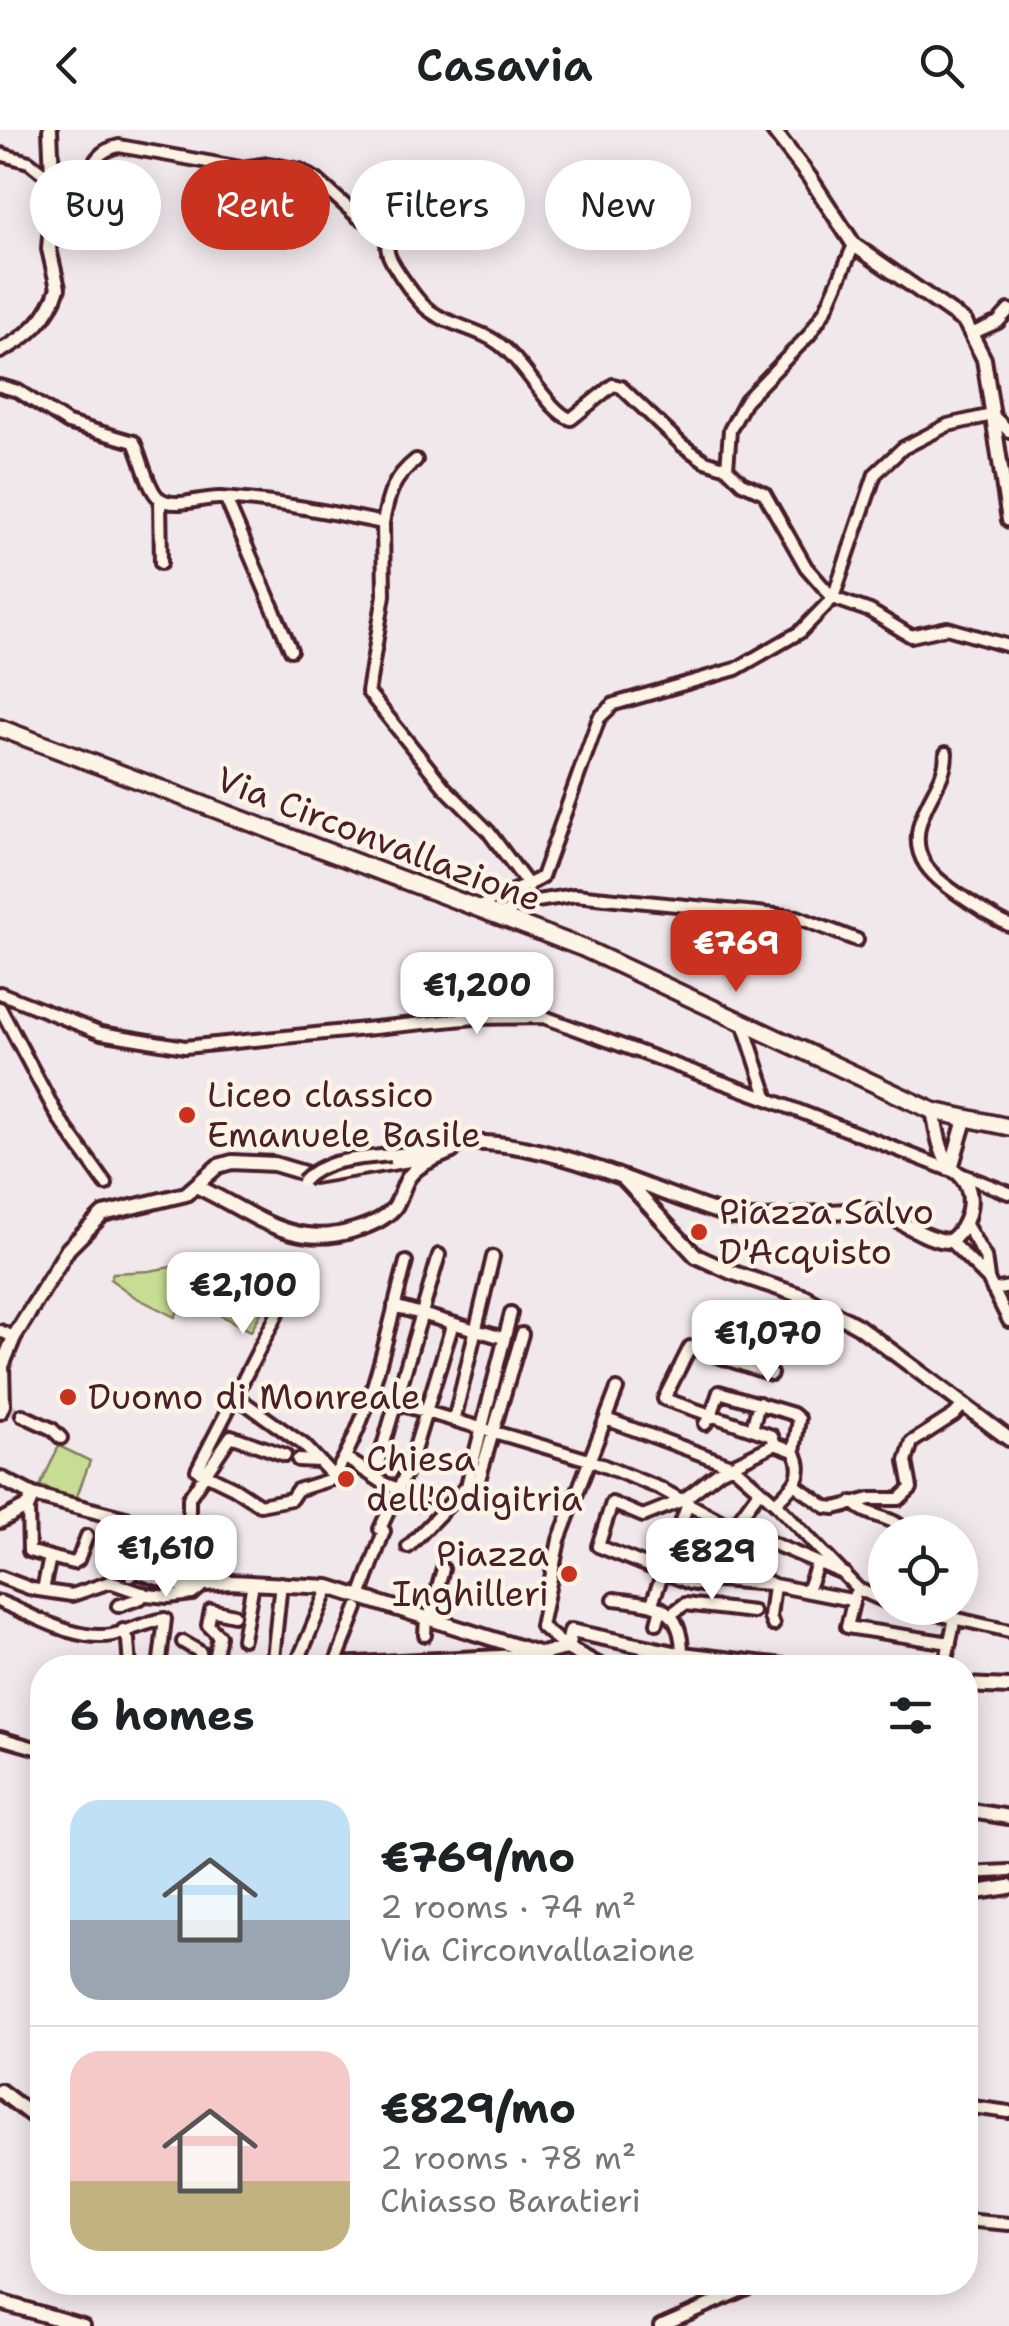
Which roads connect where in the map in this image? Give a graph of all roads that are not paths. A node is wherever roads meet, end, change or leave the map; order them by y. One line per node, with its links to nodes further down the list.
1 (50, 130): 4 (street)
2 (772, 130): 7 (street)
3 (0, 154): 6 (street)
4 (52, 160)
5 (94, 160): 16 (street)
6 (30, 163)
7 (854, 246): 10 (street); 16 (street)
8 (49, 250): 11 (street)
9 (1009, 310): 10 (street)
10 (971, 334): 13 (street)
11 (0, 351)
12 (0, 386): 18 (street)
13 (992, 415): 14 (street); 19 (street); 22 (street)
14 (1009, 431)
15 (416, 460): 20 (street)
16 (727, 468): 22 (street)
17 (226, 498): 18 (street); 20 (street); 24 (street)
18 (160, 500): 21 (street)
19 (1009, 520)
20 (382, 523): 27 (street)
21 (161, 564)
22 (833, 598): 23 (street); 27 (street)
23 (1009, 646)
24 (291, 650)
25 (0, 728): 29 (main road, Via Circonvallazione)
26 (946, 753): 31 (street)
27 (529, 886): 29 (street)
28 (524, 903): 30 (street); 32 (street); 33 (street)
29 (479, 908): 30 (main road, Via Circonvallazione)
30 (498, 916): 32 (main road, Via Circonvallazione)
31 (1009, 925)
32 (524, 926): 36 (main road, Via Circonvallazione)
33 (857, 940)
34 (0, 993): 37 (street)
35 (0, 1008): 47 (street)
36 (743, 1023): 37 (street); 38 (main road, Via Circonvallazione)
37 (768, 1099): 44 (street)
38 (933, 1111): 39 (main road, Via Circonvallazione); 44 (street)
39 (965, 1120): 40 (main road, Via Circonvallazione); 44 (street)
40 (1009, 1128)
41 (470, 1144): 42 (street); 45 (street); 49 (street)
42 (422, 1152): 43 (street); 46 (street, bridge)
43 (378, 1165): 48 (street); 49 (street)
44 (951, 1168): 51 (street); 53 (street)
45 (623, 1177): 50 (street); 52 (street)
46 (302, 1181)
47 (106, 1184)
48 (196, 1186): 49 (street); 67 (street)
49 (403, 1191)
50 (659, 1191): 52 (street); 54 (street)
51 (1009, 1193)
52 (656, 1215): 77 (street)
53 (965, 1223): 54 (street); 58 (street)
54 (950, 1242): 58 (street)
55 (440, 1255): 63 (street)
56 (493, 1257): 66 (street)
57 (406, 1262): 61 (street)
58 (991, 1285): 59 (street); 64 (street)
59 (1009, 1287)
60 (287, 1295): 96 (street)
61 (394, 1306): 63 (street); 91 (street)
62 (511, 1313): 69 (street)
63 (422, 1315): 65 (street); 75 (street)
64 (1009, 1321)
65 (453, 1324): 66 (street); 79 (street)
66 (475, 1330): 69 (street); 83 (street)
67 (7, 1334): 70 (street)
68 (522, 1334): 84 (street)
69 (503, 1338): 84 (street)
70 (1, 1366): 73 (street)
71 (771, 1374): 82 (street)
72 (617, 1388): 81 (street)
73 (2, 1390): 78 (street)
74 (241, 1400): 93 (street)
75 (396, 1403): 79 (street); 98 (street)
76 (759, 1403): 82 (street); 85 (street); 89 (street)
77 (963, 1405): 87 (street); 106 (street)
78 (4, 1409)
79 (428, 1412): 83 (street); 102 (street)
80 (22, 1414): 86 (street)
81 (606, 1419): 94 (street); 95 (street)
82 (708, 1420): 85 (street)
83 (454, 1421): 84 (street)
84 (489, 1430): 94 (street); 100 (street); 114 (street)
85 (752, 1430): 88 (street)
86 (60, 1438)
87 (1009, 1439)
88 (775, 1444): 89 (street); 95 (street)
89 (794, 1452): 101 (street)
90 (285, 1455): 96 (street)
91 (346, 1458): 97 (street); 98 (street)
92 (298, 1460): 93 (street)
93 (319, 1460): 97 (street)
94 (589, 1460): 105 (street); 148 (street)
95 (733, 1466): 103 (street); 105 (street)
96 (200, 1472): 97 (street); 112 (street)
97 (334, 1476)
98 (374, 1476): 102 (street)
99 (0, 1478): 104 (street)
100 (478, 1483)
101 (795, 1485): 106 (street); 107 (street)
102 (398, 1490): 108 (street); 138 (street)
103 (760, 1490): 107 (street); 111 (street)
104 (30, 1500): 110 (street); 112 (street); 116 (street)
105 (686, 1501): 111 (street); 121 (street); 121 (street)
106 (853, 1502): 109 (street)
107 (774, 1503): 122 (street)
108 (419, 1504)
109 (871, 1515)
110 (2, 1516)
111 (729, 1525): 118 (street); 127 (street)
112 (190, 1528): 126 (street)
113 (87, 1536): 116 (street)
114 (408, 1547)
115 (143, 1553): 120 (street)
116 (50, 1557): 131 (street)
117 (167, 1562): 120 (street)
118 (818, 1564): 122 (street); 132 (street)
119 (443, 1569): 143 (street)
120 (134, 1571): 128 (street)
121 (661, 1574): 127 (street); 140 (street)
122 (845, 1574): 130 (street)
123 (0, 1577): 131 (street)
124 (281, 1582): 125 (street); 129 (street); 162 (street)
125 (253, 1583): 126 (street); 153 (street)
126 (205, 1584): 133 (street)
127 (772, 1585): 132 (street); 146 (street)
128 (126, 1586): 131 (street); 133 (street)
129 (330, 1587): 138 (street); 163 (street)
130 (858, 1589): 134 (street); 136 (street)
131 (43, 1590)
132 (807, 1591): 136 (street)
133 (144, 1593): 139 (street)
134 (868, 1594)
135 (614, 1599): 140 (street)
136 (851, 1600): 155 (street)
137 (0, 1602): 149 (street)
138 (358, 1603): 143 (street); 164 (street)
139 (118, 1606)
140 (661, 1609): 141 (street); 144 (street); 157 (street)
141 (753, 1612)
142 (234, 1615): 161 (street)
143 (427, 1618): 152 (street); 165 (street)
144 (657, 1623)
145 (978, 1623): 151 (street)
146 (773, 1624)
147 (954, 1625): 155 (street)
148 (541, 1626): 150 (street); 156 (street)
149 (123, 1630): 158 (street); 159 (street)
150 (571, 1631): 156 (street); 157 (street)
151 (1009, 1631)
152 (425, 1635)
153 (243, 1639)
154 (183, 1642): 160 (street)
155 (950, 1643): 169 (street)
156 (567, 1648): 166 (street); 167 (street)
157 (682, 1654): 168 (street)
158 (129, 1655)
159 (160, 1655)
160 (200, 1655)
161 (215, 1655)
162 (273, 1655)
163 (301, 1655)
164 (339, 1655)
165 (525, 1655)
166 (553, 1655)
167 (580, 1655)
168 (690, 1655)
169 (947, 1655)
170 (978, 1686): 171 (street)
171 (1009, 1687)
172 (0, 1738): 173 (street)
173 (30, 1747)
174 (978, 1812): 175 (street)
175 (1009, 1817)
176 (1009, 1871): 177 (street)
177 (978, 1872)
178 (1009, 1887): 179 (street)
179 (978, 1892)
180 (0, 2091): 183 (street)
181 (978, 2108): 182 (street)
182 (1009, 2112)
183 (30, 2114)
184 (978, 2221): 185 (street)
185 (1009, 2224)
186 (731, 2295): 189 (street)
187 (0, 2302): 188 (street)
188 (83, 2326)
189 (660, 2326)

